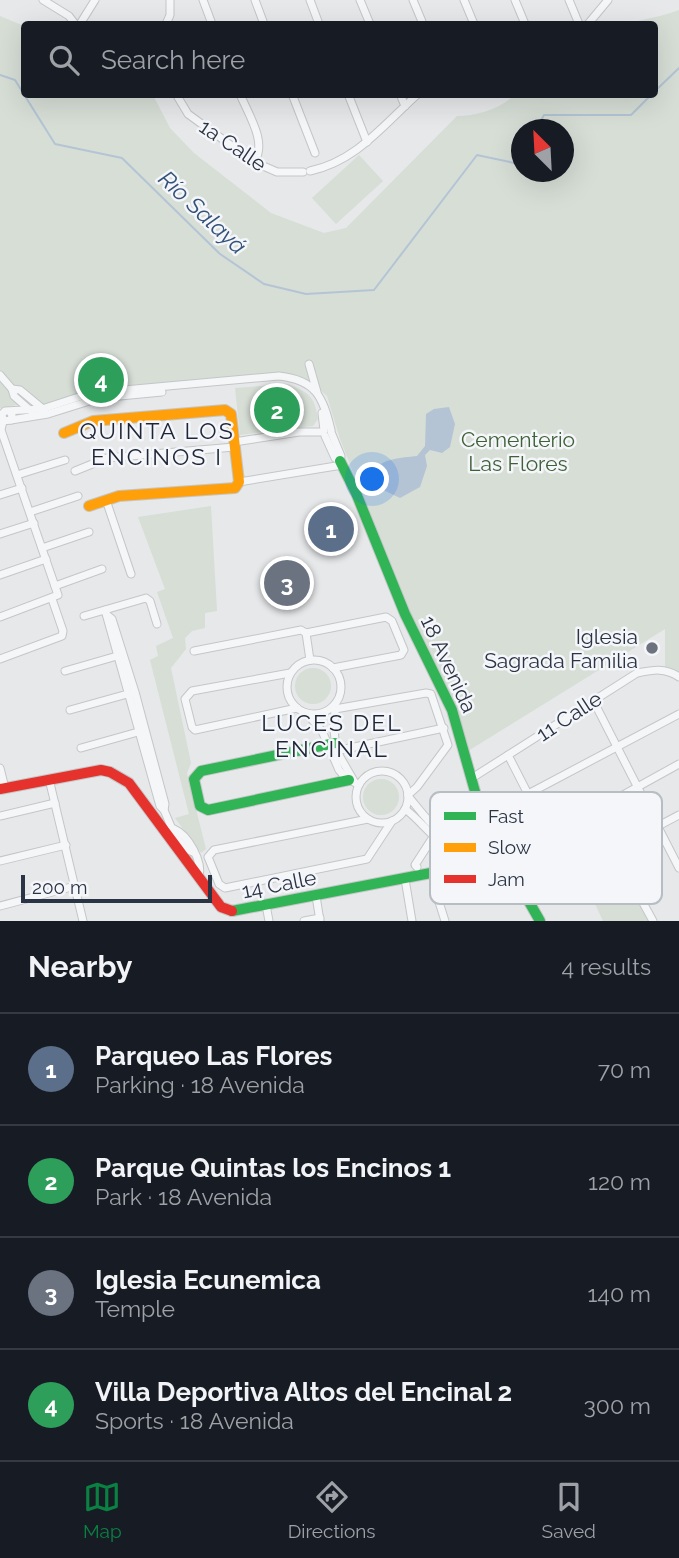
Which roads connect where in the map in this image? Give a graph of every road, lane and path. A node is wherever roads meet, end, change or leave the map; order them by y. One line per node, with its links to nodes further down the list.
1 (44, 0): 13 (street)
2 (95, 0): 14 (street)
3 (170, 0): 15 (street)
4 (203, 0): 16 (street)
5 (255, 0): 17 (street)
6 (310, 0): 18 (street)
7 (360, 0): 19 (street)
8 (413, 0): 20 (street)
9 (464, 0): 21 (street)
10 (515, 0): 22 (street)
11 (569, 0): 23 (street)
12 (608, 0): 24 (street)
13 (73, 21)
14 (82, 21)
15 (167, 21)
16 (211, 21)
17 (263, 21)
18 (318, 21)
19 (369, 21)
20 (422, 21)
21 (473, 21)
22 (524, 21)
23 (578, 21)
24 (590, 21)
25 (178, 98): 34 (street, 1a Calle)
26 (242, 98): 34 (street)
27 (294, 98): 33 (street)
28 (350, 98): 32 (street)
29 (402, 98): 31 (street)
30 (414, 98): 31 (street, 1a Calle)
31 (405, 106): 32 (street, 1a Calle)
32 (367, 142): 34 (street, 1a Calle)
33 (315, 153)
34 (254, 162)
35 (309, 364): 39 (street)
36 (0, 367): 37 (street)
37 (1, 376): 38 (street)
38 (12, 389): 40 (street); 41 (street)
39 (317, 393): 41 (street, 18 Avenida); 43 (street, 18 Avenida)
40 (30, 410): 41 (street, 18 Avenida); 42 (street, 18 Avenida)
41 (43, 413): 42 (street, 18 Avenida); 43 (street, 18 Avenida)
42 (5, 418): 46 (street)
43 (327, 432): 45 (street); 49 (street, 18 Avenida)
44 (64, 433): 45 (street)
45 (234, 444): 50 (street); 52 (street)
46 (9, 451): 47 (street); 51 (street)
47 (0, 454)
48 (65, 460): 51 (street)
49 (341, 463): 52 (street); 97 (street, 18 Avenida)
50 (75, 471)
51 (17, 475): 53 (street)
52 (239, 482): 56 (street)
53 (22, 488): 54 (street); 58 (street)
54 (0, 495)
55 (78, 496): 58 (street)
56 (106, 500): 57 (street); 65 (street)
57 (89, 506)
58 (30, 512): 59 (street)
59 (33, 523): 61 (street); 62 (street)
60 (89, 532): 62 (street)
61 (0, 534)
62 (42, 548): 63 (street)
63 (46, 559): 66 (street); 67 (street)
64 (102, 569): 67 (street)
65 (131, 574)
66 (0, 575)
67 (55, 586): 68 (street)
68 (52, 599): 71 (street); 76 (street)
69 (106, 612): 70 (street); 72 (street); 75 (street); 82 (street)
70 (84, 616)
71 (0, 617)
72 (157, 624)
73 (306, 633): 74 (street); 77 (street); 78 (street)
74 (194, 651)
75 (117, 656): 79 (street); 82 (street)
76 (0, 659)
77 (310, 660): 78 (street); 80 (street)
78 (333, 668): 84 (street)
79 (65, 671)
80 (290, 673): 85 (street); 85 (street)
81 (675, 674): 83 (street, 11 Calle)
82 (131, 693): 86 (street); 90 (street); 99 (street)
83 (593, 700): 91 (street); 94 (street, 11 Calle)
84 (335, 706): 87 (street); 89 (street); 93 (street)
85 (297, 708): 87 (street)
86 (70, 710)
87 (306, 713): 93 (street)
88 (679, 714): 91 (street)
89 (444, 728): 93 (street); 108 (street)
90 (138, 732): 92 (street); 99 (street)
91 (617, 747): 101 (street); 105 (street)
92 (81, 748)
93 (332, 748): 100 (street); 100 (street)
94 (508, 755): 97 (street, 11 Calle); 104 (street)
95 (679, 764): 101 (street)
96 (0, 768): 102 (street)
97 (472, 778): 103 (street, 18 Avenida)
98 (49, 779): 102 (street, 14 Calle); 109 (street); 125 (street, 14 Calle)
99 (156, 781): 125 (street)
100 (354, 782): 108 (street); 113 (street)
101 (637, 787): 106 (street); 107 (street)
102 (3, 788)
103 (477, 792)
104 (527, 792)
105 (532, 792)
106 (628, 792)
107 (640, 792)
108 (408, 795): 110 (street); 116 (street)
109 (55, 803): 112 (street); 120 (street)
110 (405, 809): 114 (street); 117 (street)
111 (679, 815): 115 (street)
112 (0, 816)
113 (368, 819): 114 (street); 114 (street)
114 (392, 821)
115 (662, 825)
116 (430, 826)
117 (430, 829)
118 (662, 835): 123 (street)
119 (430, 841): 122 (street)
120 (66, 845): 121 (street); 127 (street)
121 (0, 861)
122 (416, 867)
123 (679, 868)
124 (430, 872): 126 (street, 14 Calle)
125 (198, 877): 134 (street, 14 Calle)
126 (405, 879): 128 (street, 14 Calle); 139 (street)
127 (75, 886): 132 (street); 136 (street)
128 (316, 896): 133 (street, 14 Calle); 135 (street)
129 (440, 904): 140 (street)
130 (530, 904): 141 (street, 18 Avenida)
131 (644, 904): 142 (street)
132 (0, 905)
133 (266, 905): 134 (street, 14 Calle); 137 (street)
134 (240, 916)
135 (320, 920): 138 (street)
136 (83, 921)
137 (269, 921)
138 (304, 921)
139 (412, 921)
140 (445, 921)
141 (540, 921)
142 (653, 921)

